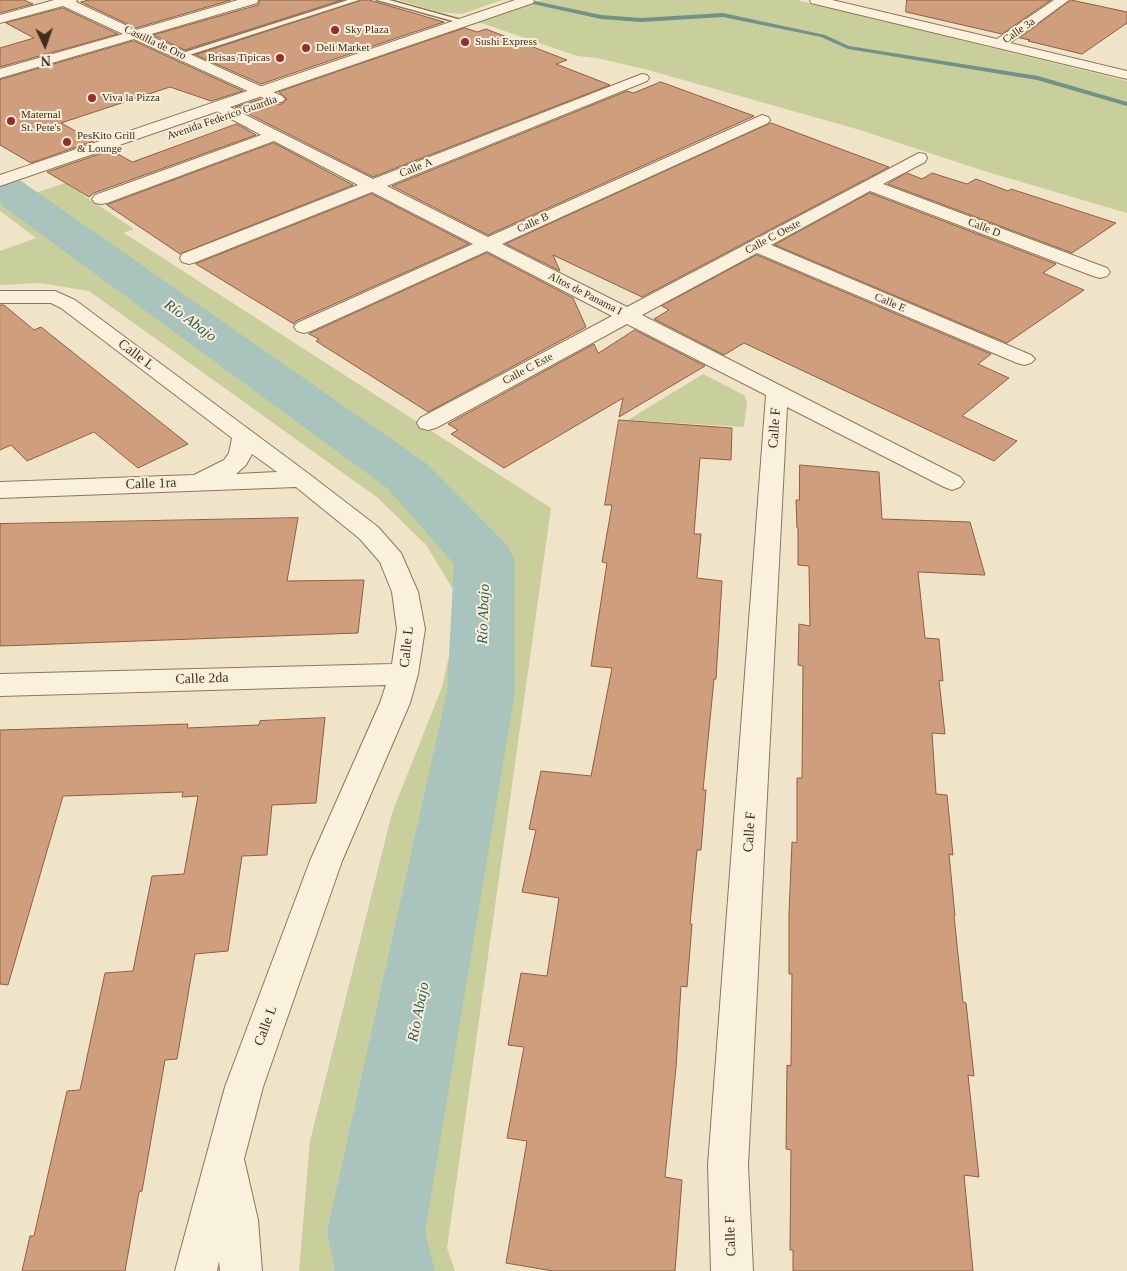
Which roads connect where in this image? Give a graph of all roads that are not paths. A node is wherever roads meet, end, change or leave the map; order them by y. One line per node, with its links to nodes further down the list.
1 (252, 0): 13 (street)
2 (355, 0): 15 (lane)
3 (381, 0): 11 (lane)
4 (528, 0): 11 (street, Avenida Federico Guardia)
5 (816, 0): 9 (street)
6 (877, 0): 9 (street)
7 (1063, 0): 14 (street, Calle 3a)
8 (65, 1): 10 (street); 13 (street, Castilla de Oro)
9 (859, 10): 14 (street)
10 (0, 19)
11 (464, 22): 12 (street, Avenida Federico Guardia)
12 (440, 31): 19 (street, Avenida Federico Guardia); 20 (street, Avenida Federico Guardia)
13 (135, 34): 15 (street, Castilla de Oro); 16 (street)
14 (999, 44): 17 (street)
15 (180, 55): 19 (street, Castilla de Oro)
16 (0, 74)
17 (1127, 75)
18 (642, 78): 27 (street, Calle A)
19 (259, 91): 20 (street, Castilla de Oro); 21 (street, Avenida Federico Guardia)
20 (276, 99): 21 (street, Avenida Federico Guardia)
21 (226, 110): 23 (street, Altos de Panama I); 25 (street, Avenida Federico Guardia)
22 (762, 120): 31 (street, Calle B)
23 (275, 135): 27 (street, Altos de Panama I); 30 (street)
24 (919, 158): 28 (street, Calle C Oeste)
25 (47, 172): 26 (street, Avenida Federico Guardia); 29 (street, Avenida Federico Guardia)
26 (0, 181)
27 (373, 185): 31 (street, Altos de Panama I); 33 (street, Calle A)
28 (869, 185): 32 (street, Calle C Oeste); 34 (street, Calle D)
29 (0, 196)
30 (101, 199)
31 (488, 244): 36 (street, Altos de Panama I); 37 (street, Calle B)
32 (757, 246): 36 (street, Calle C Oeste); 38 (street, Calle E)
33 (189, 258)
34 (1100, 272)
35 (0, 297): 41 (street, Calle L)
36 (627, 316): 39 (street, Altos de Panama I); 40 (street, Calle C Este)
37 (304, 327)
38 (1024, 359)
39 (777, 393): 44 (street, Altos de Panama I); 51 (street, Calle F)
40 (428, 423)
41 (244, 436): 42 (street, Calle L); 43 (street)
42 (302, 478): 43 (street, Calle 1ra); 46 (street, Calle L)
43 (195, 482): 45 (street, Calle 1ra)
44 (952, 482)
45 (0, 490)
46 (404, 674): 47 (street, Calle 2da); 48 (street, Calle L)
47 (0, 685)
48 (224, 1158): 49 (street, Calle L); 50 (street, Calle L)
49 (196, 1271)
50 (241, 1271)
51 (732, 1271)

